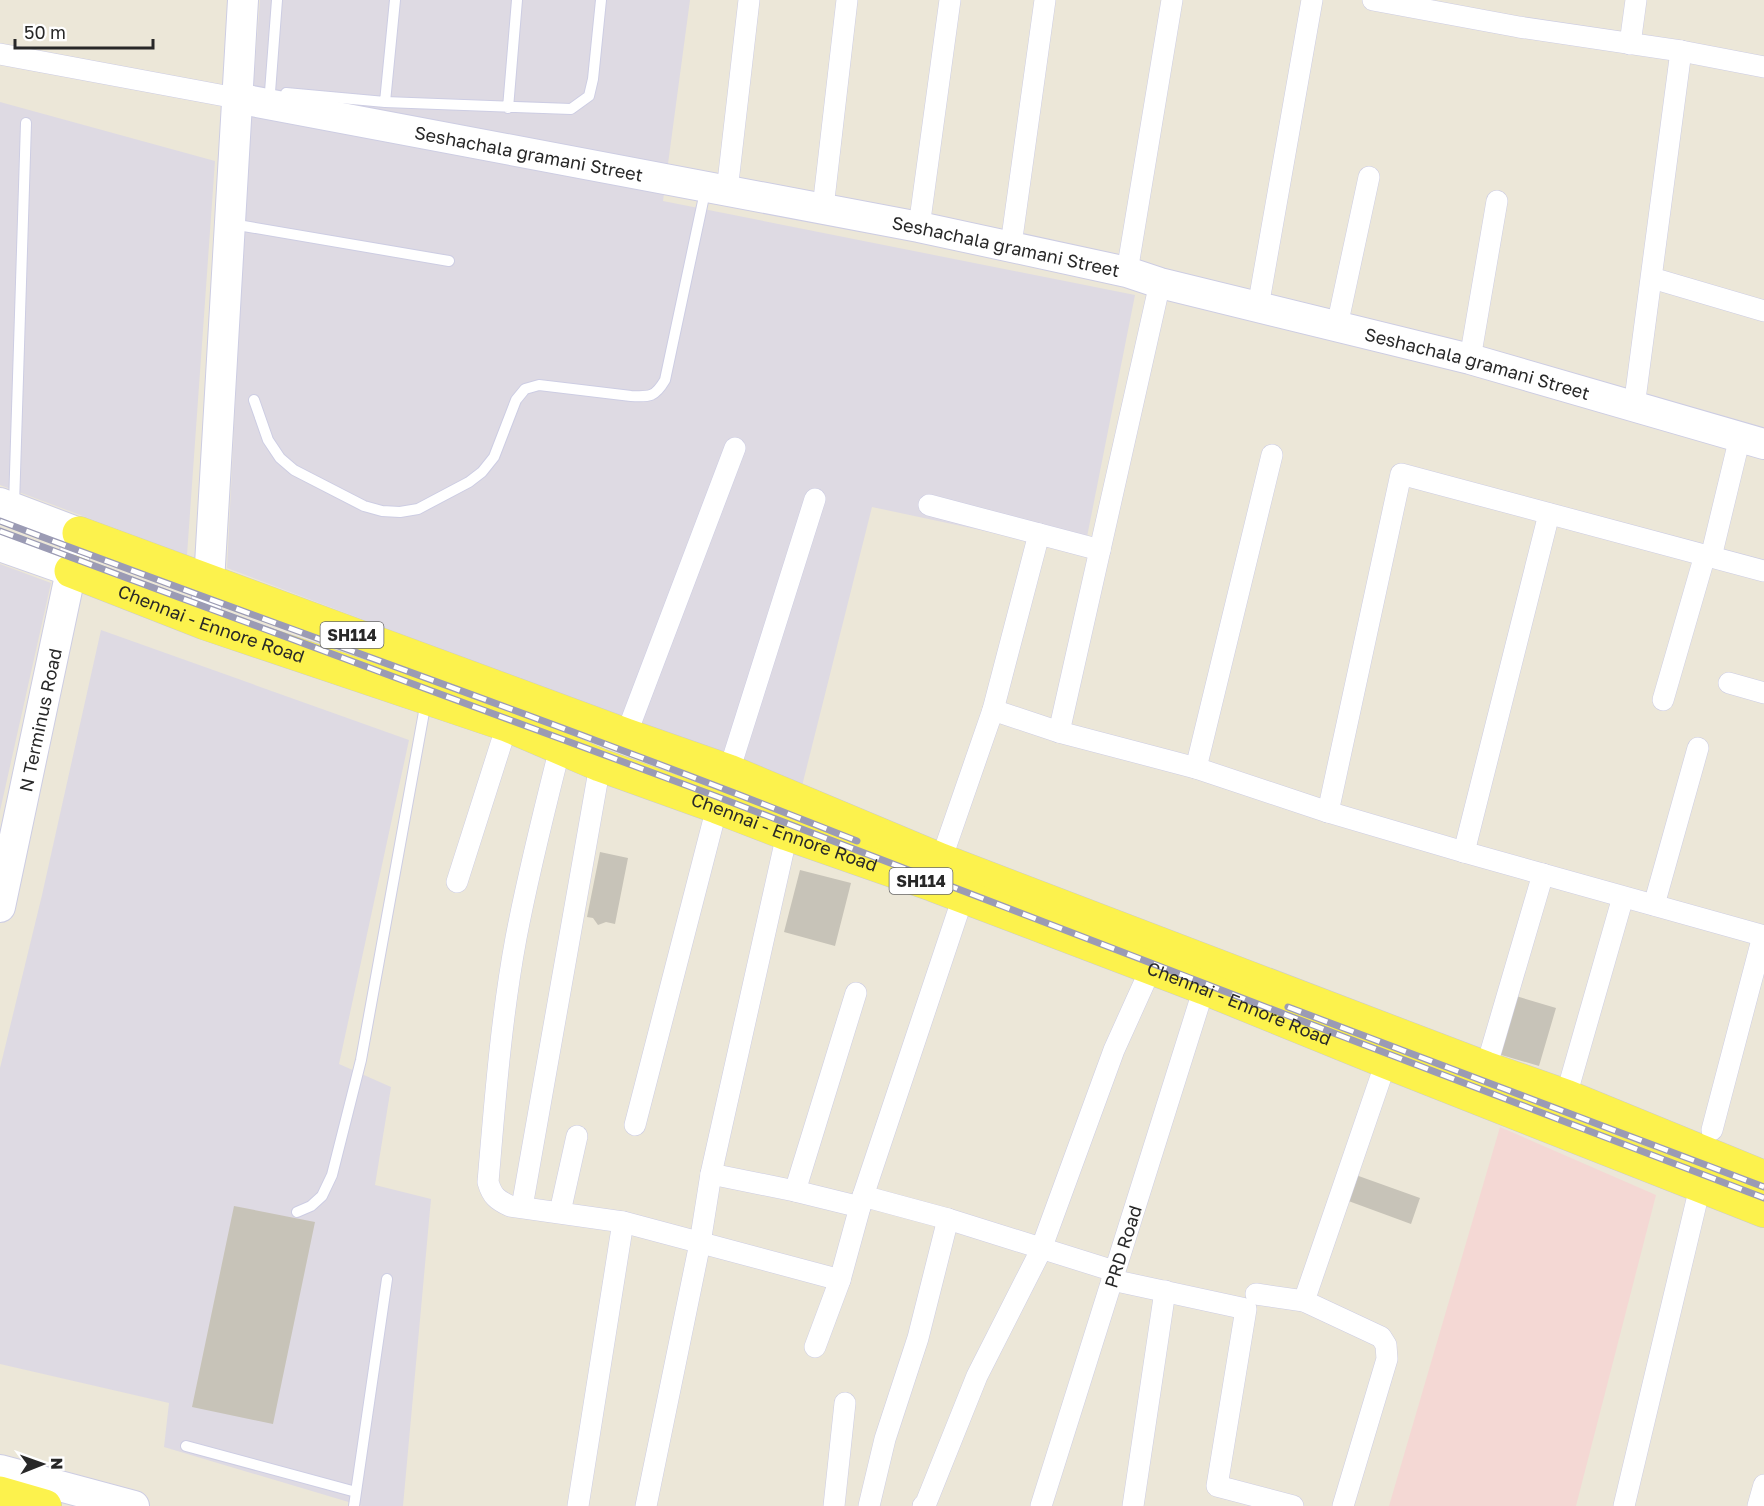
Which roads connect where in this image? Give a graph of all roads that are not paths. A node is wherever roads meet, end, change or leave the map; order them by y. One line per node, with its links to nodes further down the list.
1 (243, 0): 19 (street)
2 (277, 0): 18 (lane)
3 (395, 0): 20 (lane)
4 (516, 0): 21 (lane)
5 (601, 0): 21 (lane)
6 (749, 0): 24 (street)
7 (848, 0): 26 (street)
8 (950, 0): 28 (street)
9 (1045, 0): 29 (street)
10 (1172, 0): 31 (street)
11 (1312, 0): 34 (street)
12 (1373, 0): 14 (street)
13 (1636, 0): 14 (street)
14 (1630, 44): 15 (street)
15 (1681, 51): 17 (street); 32 (street)
16 (0, 54): 19 (street)
17 (1764, 67)
18 (270, 92): 19 (lane); 20 (lane)
19 (236, 93): 24 (street, Seshachala gramani Street); 27 (street)
20 (385, 102): 21 (lane)
21 (508, 108)
22 (26, 123): 44 (lane)
23 (1369, 177): 36 (street)
24 (717, 189): 26 (street, Seshachala gramani Street); 38 (lane)
25 (1497, 201): 37 (street)
26 (823, 208): 28 (street, Seshachala gramani Street)
27 (228, 224): 30 (lane); 54 (street)
28 (919, 226): 29 (street, Seshachala gramani Street)
29 (1011, 245): 31 (street, Seshachala gramani Street)
30 (449, 261)
31 (1127, 272): 33 (street, Seshachala gramani Street)
32 (1652, 278): 35 (street); 39 (street)
33 (1160, 283): 34 (street, Seshachala gramani Street); 50 (street)
34 (1258, 307): 36 (street, Seshachala gramani Street)
35 (1764, 311)
36 (1337, 326): 37 (street, Seshachala gramani Street)
37 (1470, 359): 39 (street, Seshachala gramani Street)
38 (254, 400)
39 (1634, 407): 40 (street, Seshachala gramani Street)
40 (1752, 440): 51 (street)
41 (735, 448): 63 (street)
42 (1272, 455): 67 (street)
43 (815, 499): 68 (street)
44 (7, 505): 47 (street)
45 (929, 505): 48 (street)
46 (1549, 514): 51 (street); 70 (street); 72 (street)
47 (79, 533): 53 (street, N Terminus Road); 54 (main road, Chennai - Ennore Road / SH114)
48 (1039, 534): 50 (street); 60 (street)
49 (0, 546): 53 (street)
50 (1100, 550): 62 (street)
51 (1708, 556): 52 (street); 59 (street)
52 (1764, 571)
53 (71, 572): 55 (main road, Chennai - Ennore Road / SH114); 79 (street, N Terminus Road)
54 (209, 582): 55 (street); 63 (main road, Chennai - Ennore Road / SH114)
55 (204, 622): 58 (main road, Chennai - Ennore Road / SH114)
56 (1729, 683): 57 (street)
57 (1764, 693)
58 (426, 698): 61 (main road, Chennai - Ennore Road / SH114); 97 (lane)
59 (1663, 700)
60 (993, 710): 62 (street); 73 (street)
61 (507, 725): 64 (main road, Chennai - Ennore Road / SH114); 75 (street)
62 (1059, 732): 67 (street)
63 (626, 735): 68 (main road, Chennai - Ennore Road / SH114)
64 (560, 748): 66 (main road, Chennai - Ennore Road / SH114); 95 (street)
65 (1698, 748): 78 (street)
66 (600, 765): 69 (main road, Chennai - Ennore Road / SH114); 95 (street)
67 (1196, 768): 70 (street)
68 (729, 771): 73 (main road, Chennai - Ennore Road / SH114)
69 (717, 807): 71 (main road, Chennai - Ennore Road / SH114); 87 (street)
70 (1329, 812): 72 (street)
71 (787, 834): 76 (main road, Chennai - Ennore Road / SH114); 90 (street)
72 (1464, 852): 74 (street)
73 (941, 860): 85 (main road, Chennai - Ennore Road / SH114)
74 (1543, 874): 77 (street); 85 (street)
75 (457, 882)
76 (963, 897): 81 (main road, Chennai - Ennore Road / SH114); 94 (street)
77 (1623, 897): 78 (street); 86 (street)
78 (1654, 905): 80 (street)
79 (0, 907)
80 (1764, 936): 88 (street)
81 (1151, 968): 82 (main road, Chennai - Ennore Road / SH114); 102 (street)
82 (1204, 988): 84 (main road, Chennai - Ennore Road / SH114); 103 (street, PRD Road)
83 (856, 993): 93 (street)
84 (1386, 1062): 92 (main road, Chennai - Ennore Road / SH114); 108 (street)
85 (1486, 1068): 86 (main road, Chennai - Ennore Road / SH114)
86 (1566, 1096): 91 (main road, Chennai - Ennore Road / SH114)
87 (635, 1125)
88 (1712, 1130)
89 (577, 1136): 98 (street)
90 (711, 1174): 93 (street); 101 (street)
91 (1764, 1177)
92 (1700, 1187): 96 (main road, Chennai - Ennore Road / SH114); 128 (street)
93 (795, 1191): 94 (street)
94 (862, 1202): 99 (street); 105 (street)
95 (522, 1207): 98 (street)
96 (1764, 1211)
97 (297, 1212)
98 (560, 1212): 100 (street)
99 (948, 1218): 102 (street); 123 (street)
100 (623, 1222): 101 (street); 121 (street)
101 (700, 1243): 105 (street); 122 (street)
102 (1042, 1248): 103 (street); 117 (street)
103 (1113, 1275): 106 (street); 124 (street, PRD Road)
104 (387, 1279): 114 (lane)
105 (840, 1280): 109 (street)
106 (1165, 1291): 125 (street); 126 (street)
107 (1256, 1294): 108 (street)
108 (1304, 1301): 127 (street)
109 (815, 1347)
110 (845, 1403): 116 (street)
111 (186, 1446): 114 (lane)
112 (0, 1470): 119 (street)
113 (1764, 1485): 129 (street)
114 (356, 1492): 120 (lane)
115 (0, 1493): 118 (main road)
116 (841, 1505)
117 (929, 1505)
118 (45, 1506)
119 (134, 1506)
120 (354, 1506)
121 (578, 1506)
122 (646, 1506)
123 (869, 1506)
124 (1041, 1506)
125 (1133, 1506)
126 (1293, 1506)
127 (1343, 1506)
128 (1624, 1506)
129 (1758, 1506)

